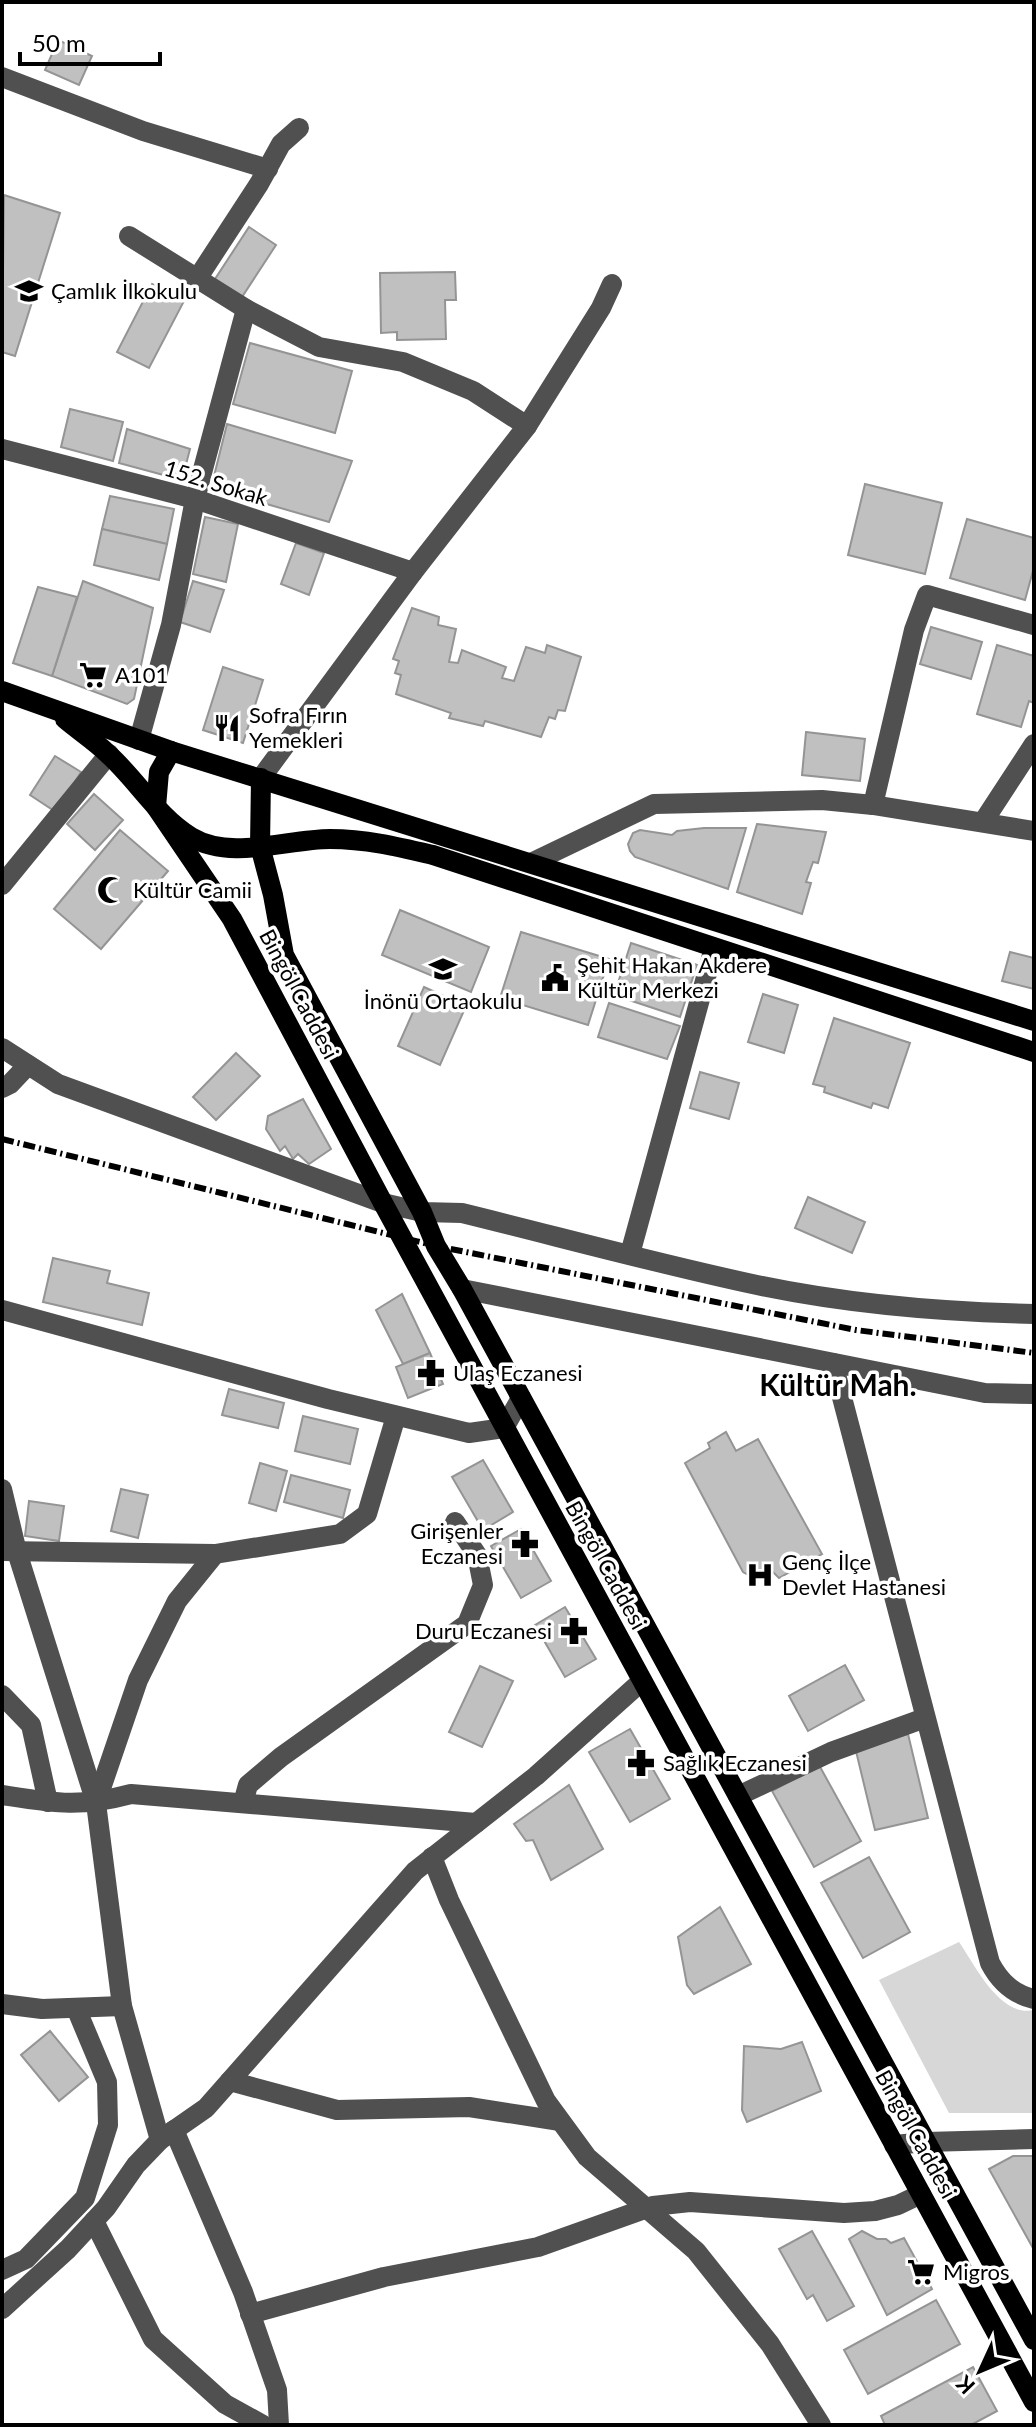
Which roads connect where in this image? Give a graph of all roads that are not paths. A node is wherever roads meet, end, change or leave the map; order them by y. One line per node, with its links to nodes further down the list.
1 (2, 77): 3 (street)
2 (299, 128): 3 (street)
3 (268, 169): 5 (street)
4 (129, 236): 5 (street)
5 (197, 279): 7 (street)
6 (612, 284): 8 (street)
7 (246, 309): 8 (street); 10 (street)
8 (527, 426): 11 (street)
9 (2, 449): 10 (street, 152. Sokak)
10 (195, 499): 11 (street, 152. Sokak); 15 (street)
11 (413, 572): 19 (street)
12 (1034, 625): 20 (street)
13 (2, 691): 14 (main road)
14 (53, 709): 15 (main road); 18 (main road)
15 (139, 740): 17 (main road)
16 (1034, 744): 22 (street)
17 (171, 751): 19 (main road); 21 (main road)
18 (109, 754): 21 (main road); 26 (street)
19 (261, 778): 24 (main road, Bingöl Caddesi); 25 (main road)
20 (873, 805): 22 (street); 25 (street)
21 (156, 807): 24 (main road); 33 (main road, Bingöl Caddesi)
22 (983, 822): 23 (street)
23 (1034, 831)
24 (260, 846): 27 (main road); 34 (main road, Bingöl Caddesi)
25 (533, 862): 28 (main road)
26 (6, 875)
27 (714, 948): 30 (main road); 35 (street)
28 (1034, 1021)
29 (2, 1048): 31 (street)
30 (1034, 1052)
31 (28, 1065): 32 (street); 33 (street)
32 (2, 1088)
33 (383, 1203): 34 (street); 43 (main road, Bingöl Caddesi)
34 (422, 1212): 35 (street); 36 (main road, Bingöl Caddesi)
35 (630, 1254): 38 (street)
36 (462, 1289): 39 (street); 41 (main road, Bingöl Caddesi)
37 (2, 1310): 42 (street)
38 (1034, 1314)
39 (833, 1363): 40 (street); 50 (street)
40 (1034, 1394)
41 (521, 1398): 43 (street); 52 (main road, Bingöl Caddesi)
42 (396, 1416): 43 (street); 47 (street)
43 (504, 1428): 48 (main road, Bingöl Caddesi)
44 (2, 1489): 46 (street)
45 (455, 1522): 55 (street)
46 (10, 1551): 47 (street); 54 (street)
47 (215, 1554): 54 (street)
48 (642, 1681): 56 (street); 67 (main road, Bingöl Caddesi)
49 (2, 1695): 53 (street)
50 (925, 1718): 52 (street); 58 (street)
51 (2, 1795): 53 (street)
52 (738, 1796): 66 (main road, Bingöl Caddesi)
53 (48, 1802): 54 (street)
54 (96, 1803): 55 (street); 60 (street)
55 (243, 1803): 56 (street)
56 (476, 1823): 57 (street)
57 (432, 1857): 62 (street); 63 (street)
58 (1034, 1999)
59 (2, 2004): 61 (street)
60 (122, 2006): 61 (street); 64 (street)
61 (76, 2008): 71 (street)
62 (230, 2081): 63 (street); 64 (street)
63 (560, 2121): 69 (street)
64 (167, 2135): 70 (street); 73 (street)
65 (1034, 2139): 66 (street)
66 (926, 2142): 67 (street); 74 (main road, Bingöl Caddesi)
67 (894, 2145): 68 (main road, Bingöl Caddesi)
68 (921, 2194): 69 (street); 75 (main road, Bingöl Caddesi)
69 (646, 2208): 73 (street); 78 (street)
70 (94, 2221): 72 (street); 76 (street)
71 (2, 2270)
72 (2, 2309)
73 (250, 2314): 77 (street)
74 (1034, 2340)
75 (1034, 2402)
76 (263, 2425)
77 (279, 2425)
78 (821, 2425)

